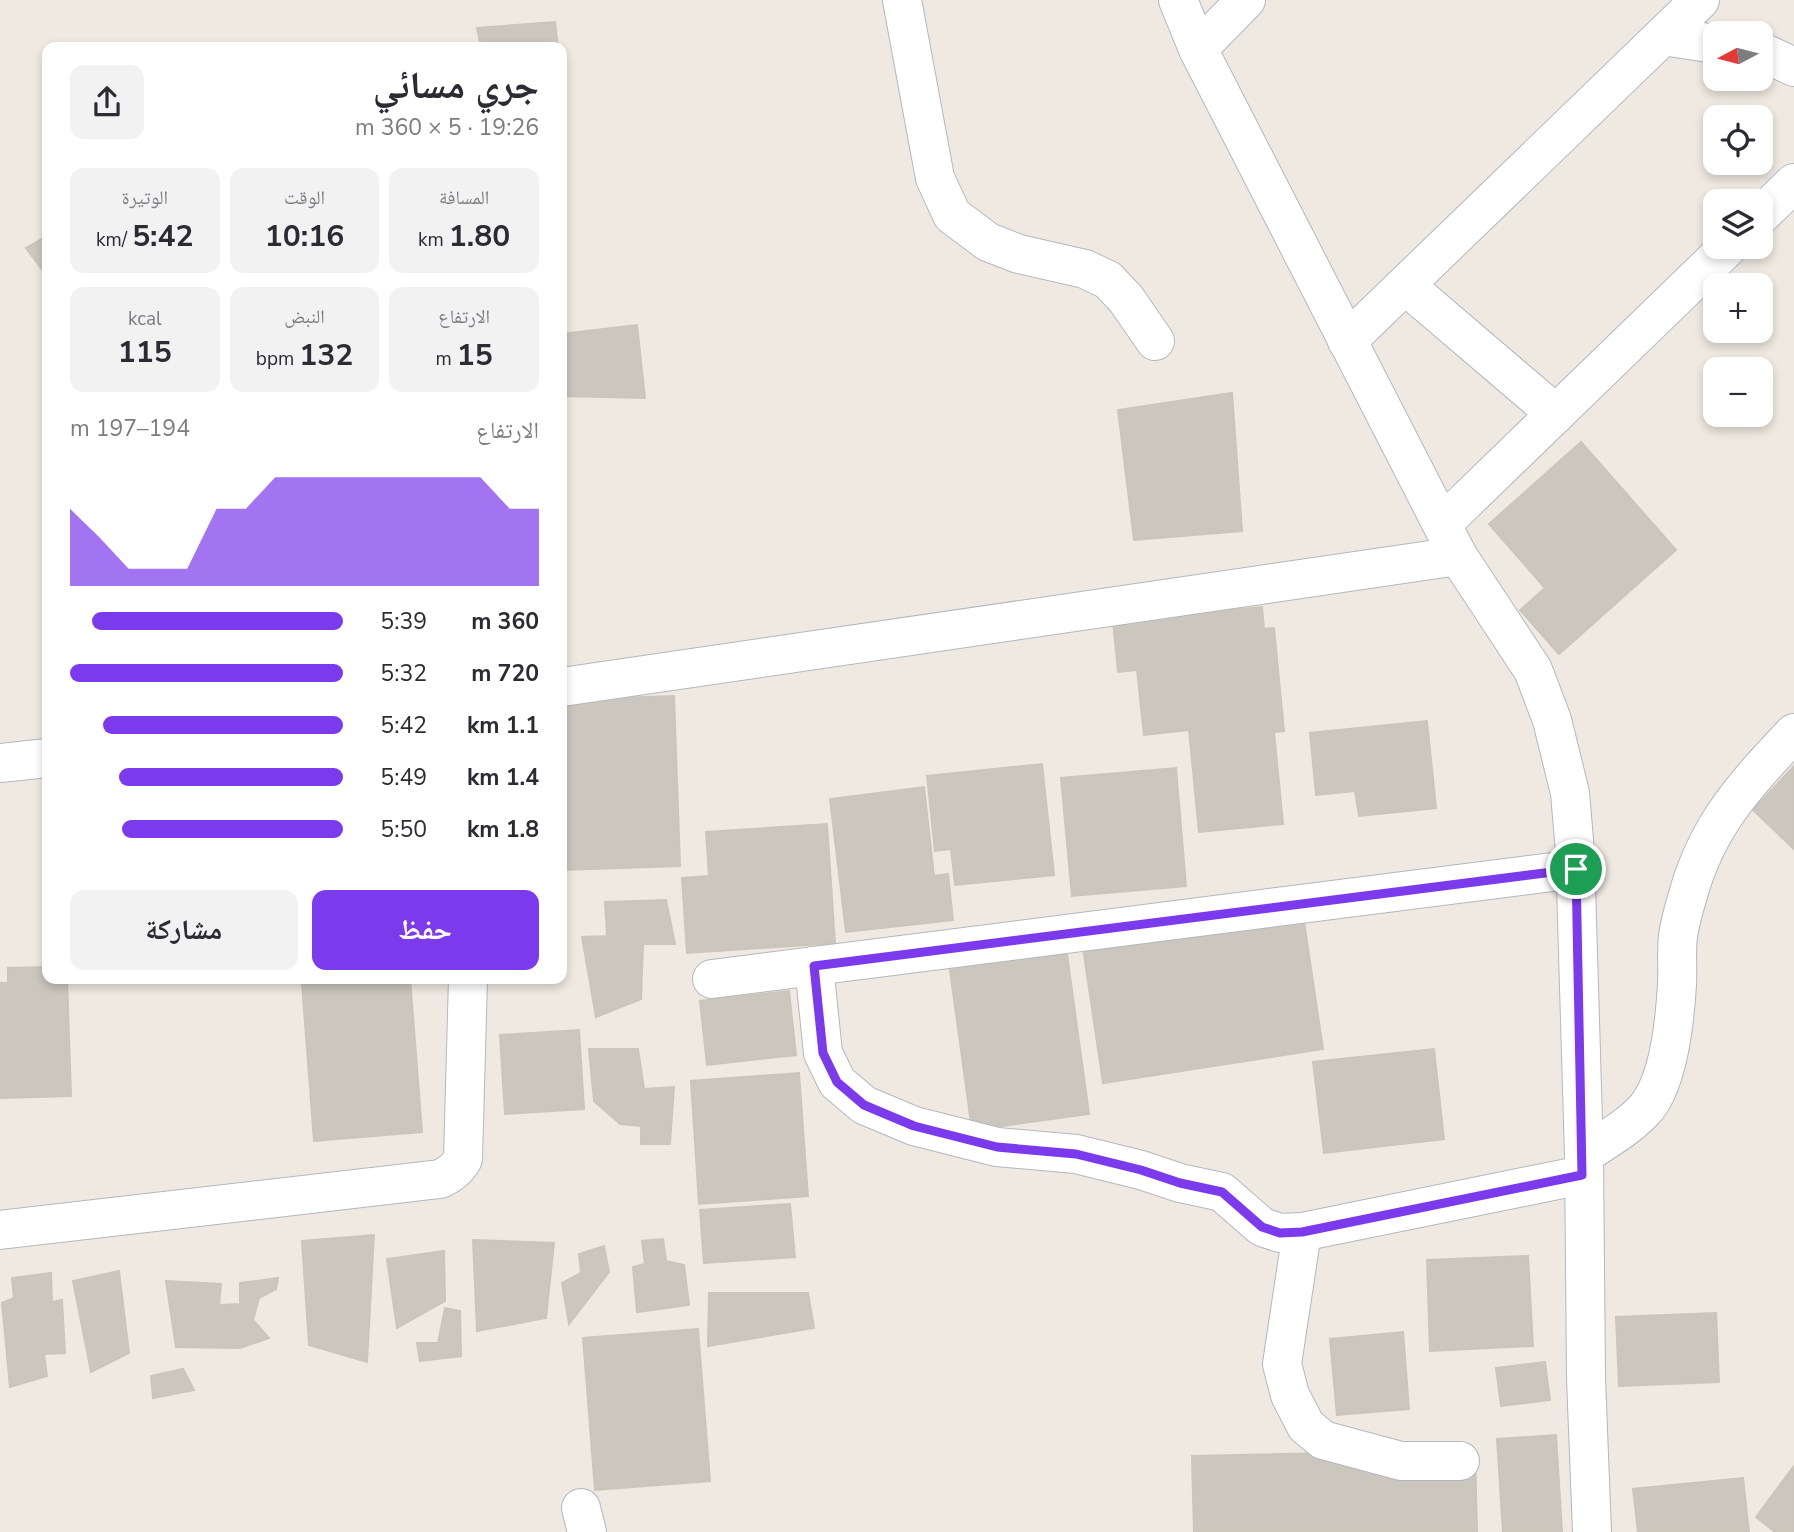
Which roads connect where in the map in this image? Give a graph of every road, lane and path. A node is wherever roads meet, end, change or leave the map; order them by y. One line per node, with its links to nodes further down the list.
1 (902, 0): 14 (street)
2 (1178, 0): 7 (street)
3 (1247, 0): 7 (street)
4 (1700, 0): 5 (street)
5 (1663, 36): 6 (street); 13 (street)
6 (1703, 42)
7 (1198, 49): 15 (street)
8 (1773, 57): 9 (street)
9 (1794, 67)
10 (1794, 183): 11 (street)
11 (1773, 203)
12 (1716, 259): 16 (street)
13 (1405, 285): 15 (street); 16 (street)
14 (1155, 341)
15 (1347, 341): 17 (street)
16 (1556, 414): 17 (street)
17 (1450, 540): 18 (street); 22 (street)
18 (567, 686)
19 (1794, 733): 26 (street)
20 (42, 759): 21 (street)
21 (0, 763)
22 (1576, 869): 23 (street); 26 (street)
23 (814, 966): 24 (street); 28 (street)
24 (712, 979)
25 (468, 984): 27 (street)
26 (1583, 1165): 28 (street); 30 (street)
27 (0, 1230)
28 (1302, 1232): 29 (street)
29 (1460, 1461)
30 (1592, 1532)

